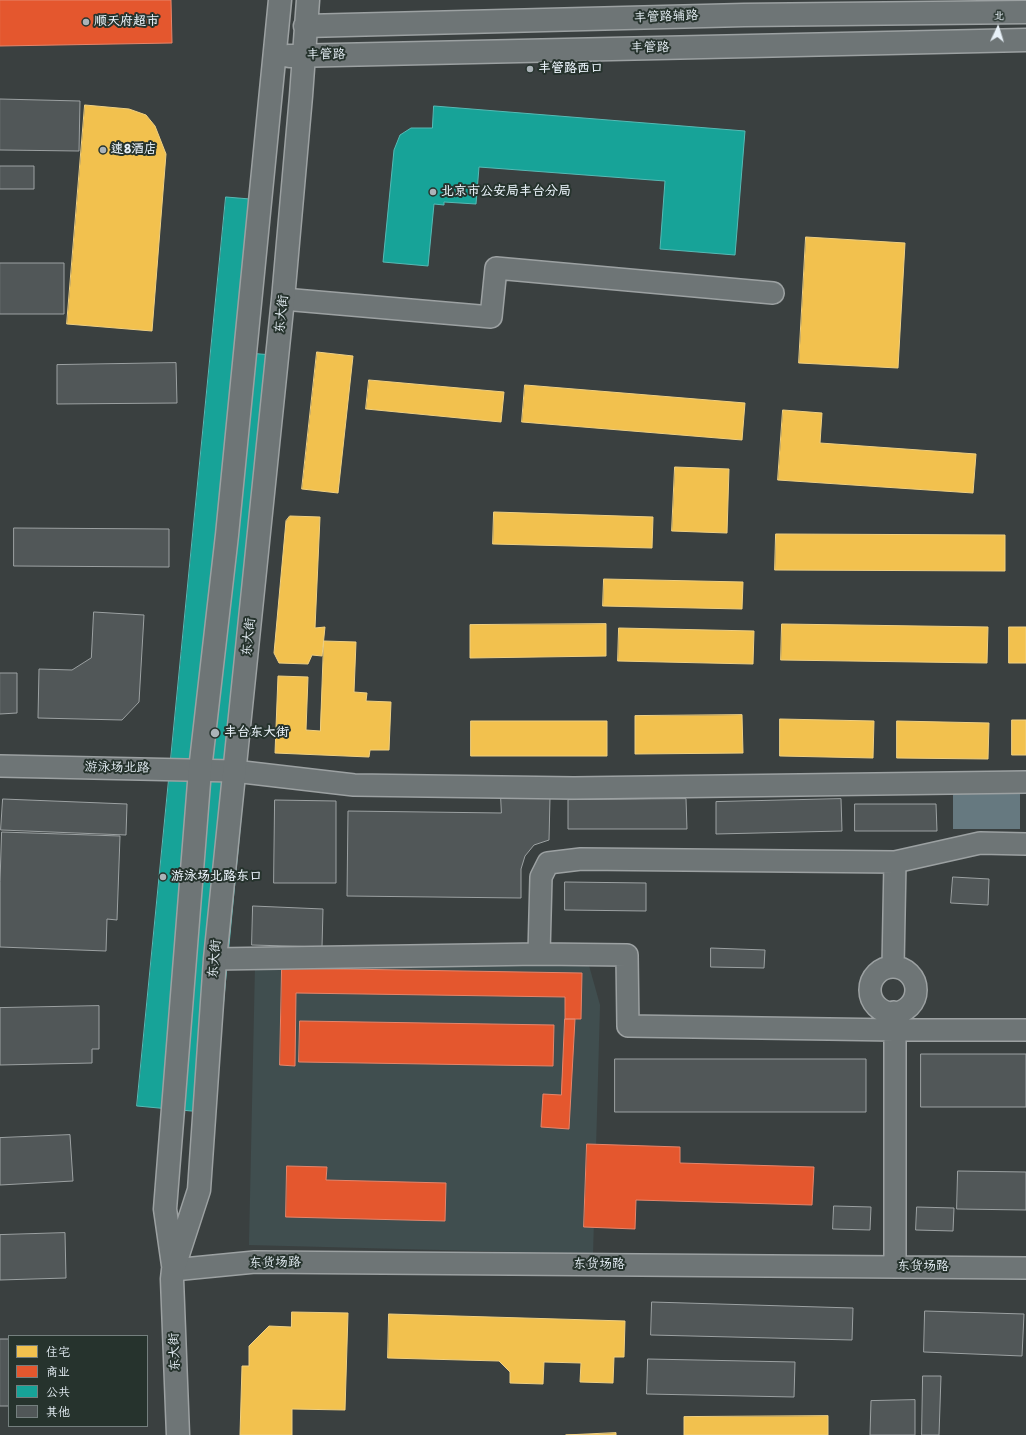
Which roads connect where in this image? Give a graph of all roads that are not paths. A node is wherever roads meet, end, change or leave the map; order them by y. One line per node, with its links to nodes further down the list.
1 (280, 0): 9 (main road, 东大街)
2 (308, 0): 5 (main road, 东大街)
3 (1026, 12): 4 (main road, 丰管路辅路)
4 (744, 15): 5 (main road, 丰管路辅路); 7 (main road)
5 (306, 26): 8 (main road, 东大街)
6 (1026, 40): 7 (main road, 丰管路)
7 (809, 44): 8 (main road, 丰管路)
8 (304, 55): 9 (main road, 丰管路); 11 (main road, 东大街)
9 (274, 57): 13 (main road, 东大街)
10 (773, 293): 11 (street)
11 (283, 299): 14 (main road, 东大街)
12 (0, 766): 13 (street, 游泳场北路)
13 (200, 770): 14 (street, 游泳场北路); 25 (main road, 东大街)
14 (234, 771): 15 (street, 游泳场北路); 19 (main road, 东大街)
15 (1026, 782)
16 (1026, 844): 17 (street)
17 (895, 862): 18 (street); 20 (street)
18 (539, 954): 19 (street); 21 (street)
19 (214, 959): 25 (main road, 东大街)
20 (893, 967): 21 (street); 21 (street)
21 (894, 1021): 22 (street); 23 (street)
22 (1026, 1030)
23 (895, 1267): 24 (street, 东货场路); 25 (street, 东货场路)
24 (1026, 1268)
25 (173, 1270): 26 (main road, 东大街)
26 (178, 1435)

